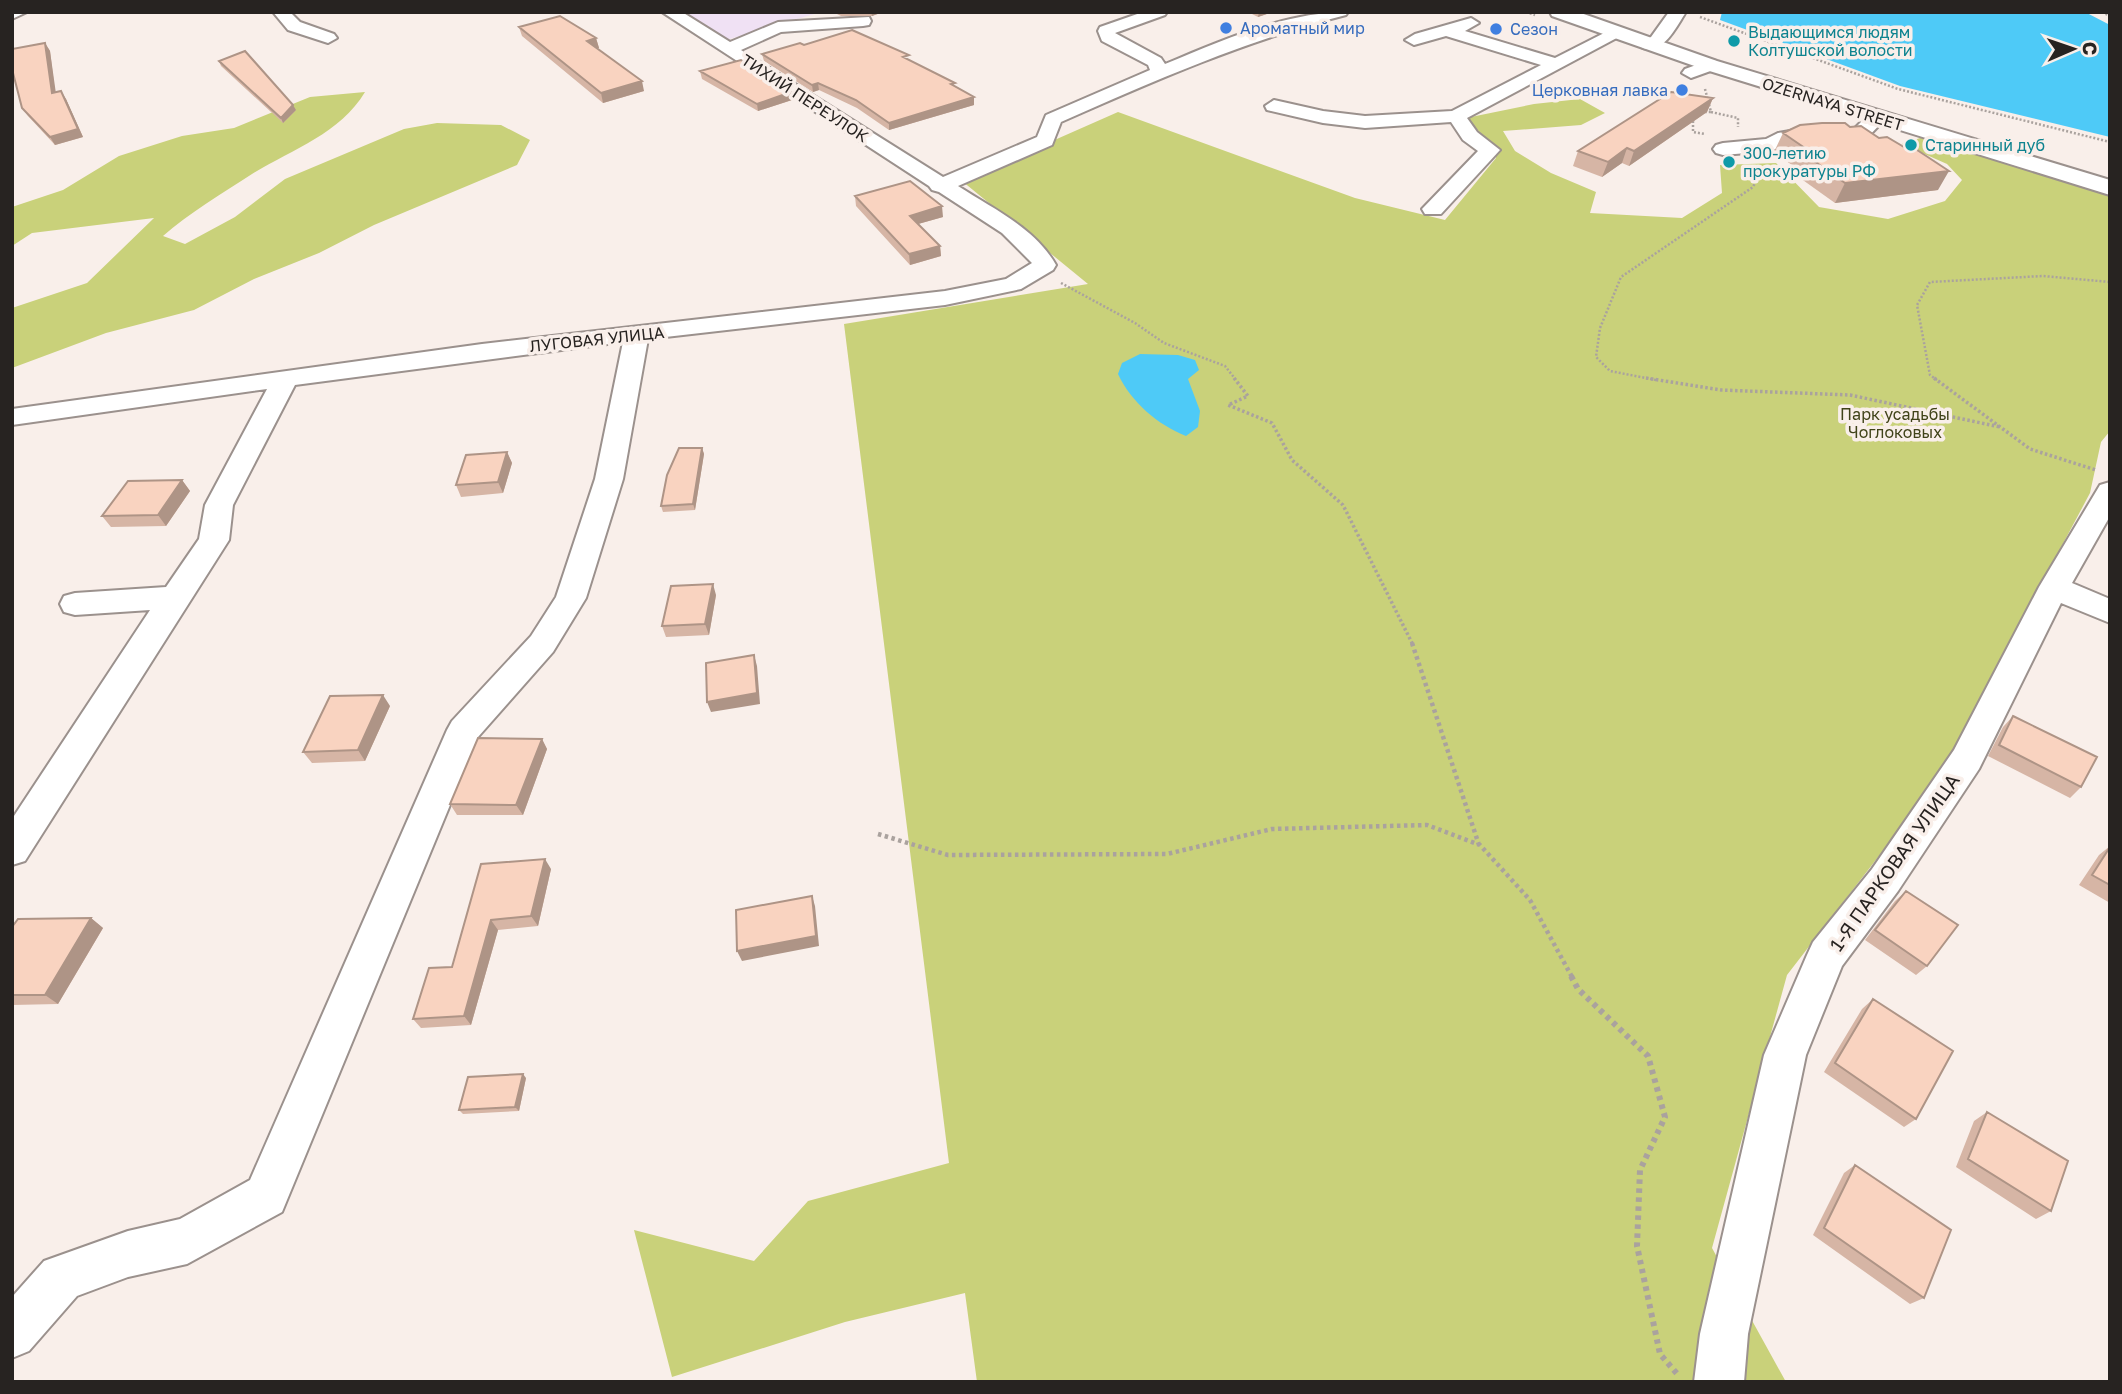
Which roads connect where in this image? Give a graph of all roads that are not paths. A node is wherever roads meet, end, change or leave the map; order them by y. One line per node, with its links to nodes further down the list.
1 (19, 12): 9 (street)
2 (281, 12): 13 (street)
3 (670, 12): 16 (street, ТИХИЙ ПЕРЕУЛОК)
4 (1159, 12): 18 (street)
5 (1340, 12): 18 (street)
6 (1453, 12): 11 (street)
7 (1559, 12): 12 (main road, OZERNAYA STREET)
8 (1678, 12): 15 (street)
9 (12, 14)
10 (863, 21): 16 (street)
11 (1451, 32): 14 (street); 17 (street)
12 (1618, 33): 15 (main road, OZERNAYA STREET); 17 (street)
13 (328, 38)
14 (1414, 40)
15 (1649, 44): 21 (main road, OZERNAYA STREET)
16 (729, 49): 23 (street, ТИХИЙ ПЕРЕУЛОК)
17 (1555, 64): 20 (street)
18 (1160, 72): 23 (street)
19 (1274, 106): 20 (street)
20 (1457, 116): 25 (street)
21 (1877, 117): 22 (street); 24 (main road, OZERNAYA STREET)
22 (1730, 140)
23 (939, 186): 26 (street, ЛУГОВАЯ УЛИЦА)
24 (2110, 188)
25 (1433, 209)
26 (637, 335): 27 (street, ЛУГОВАЯ УЛИЦА); 35 (street)
27 (284, 381): 28 (street, ЛУГОВАЯ УЛИЦА); 31 (street)
28 (12, 417)
29 (2103, 481): 30 (street, 1-Я ПАРКОВАЯ УЛИЦА)
30 (2054, 587): 33 (street); 36 (street, 1-Я ПАРКОВАЯ УЛИЦА)
31 (175, 597): 32 (street); 34 (street)
32 (75, 604)
33 (2110, 612)
34 (12, 850)
35 (12, 1334)
36 (1719, 1382)

